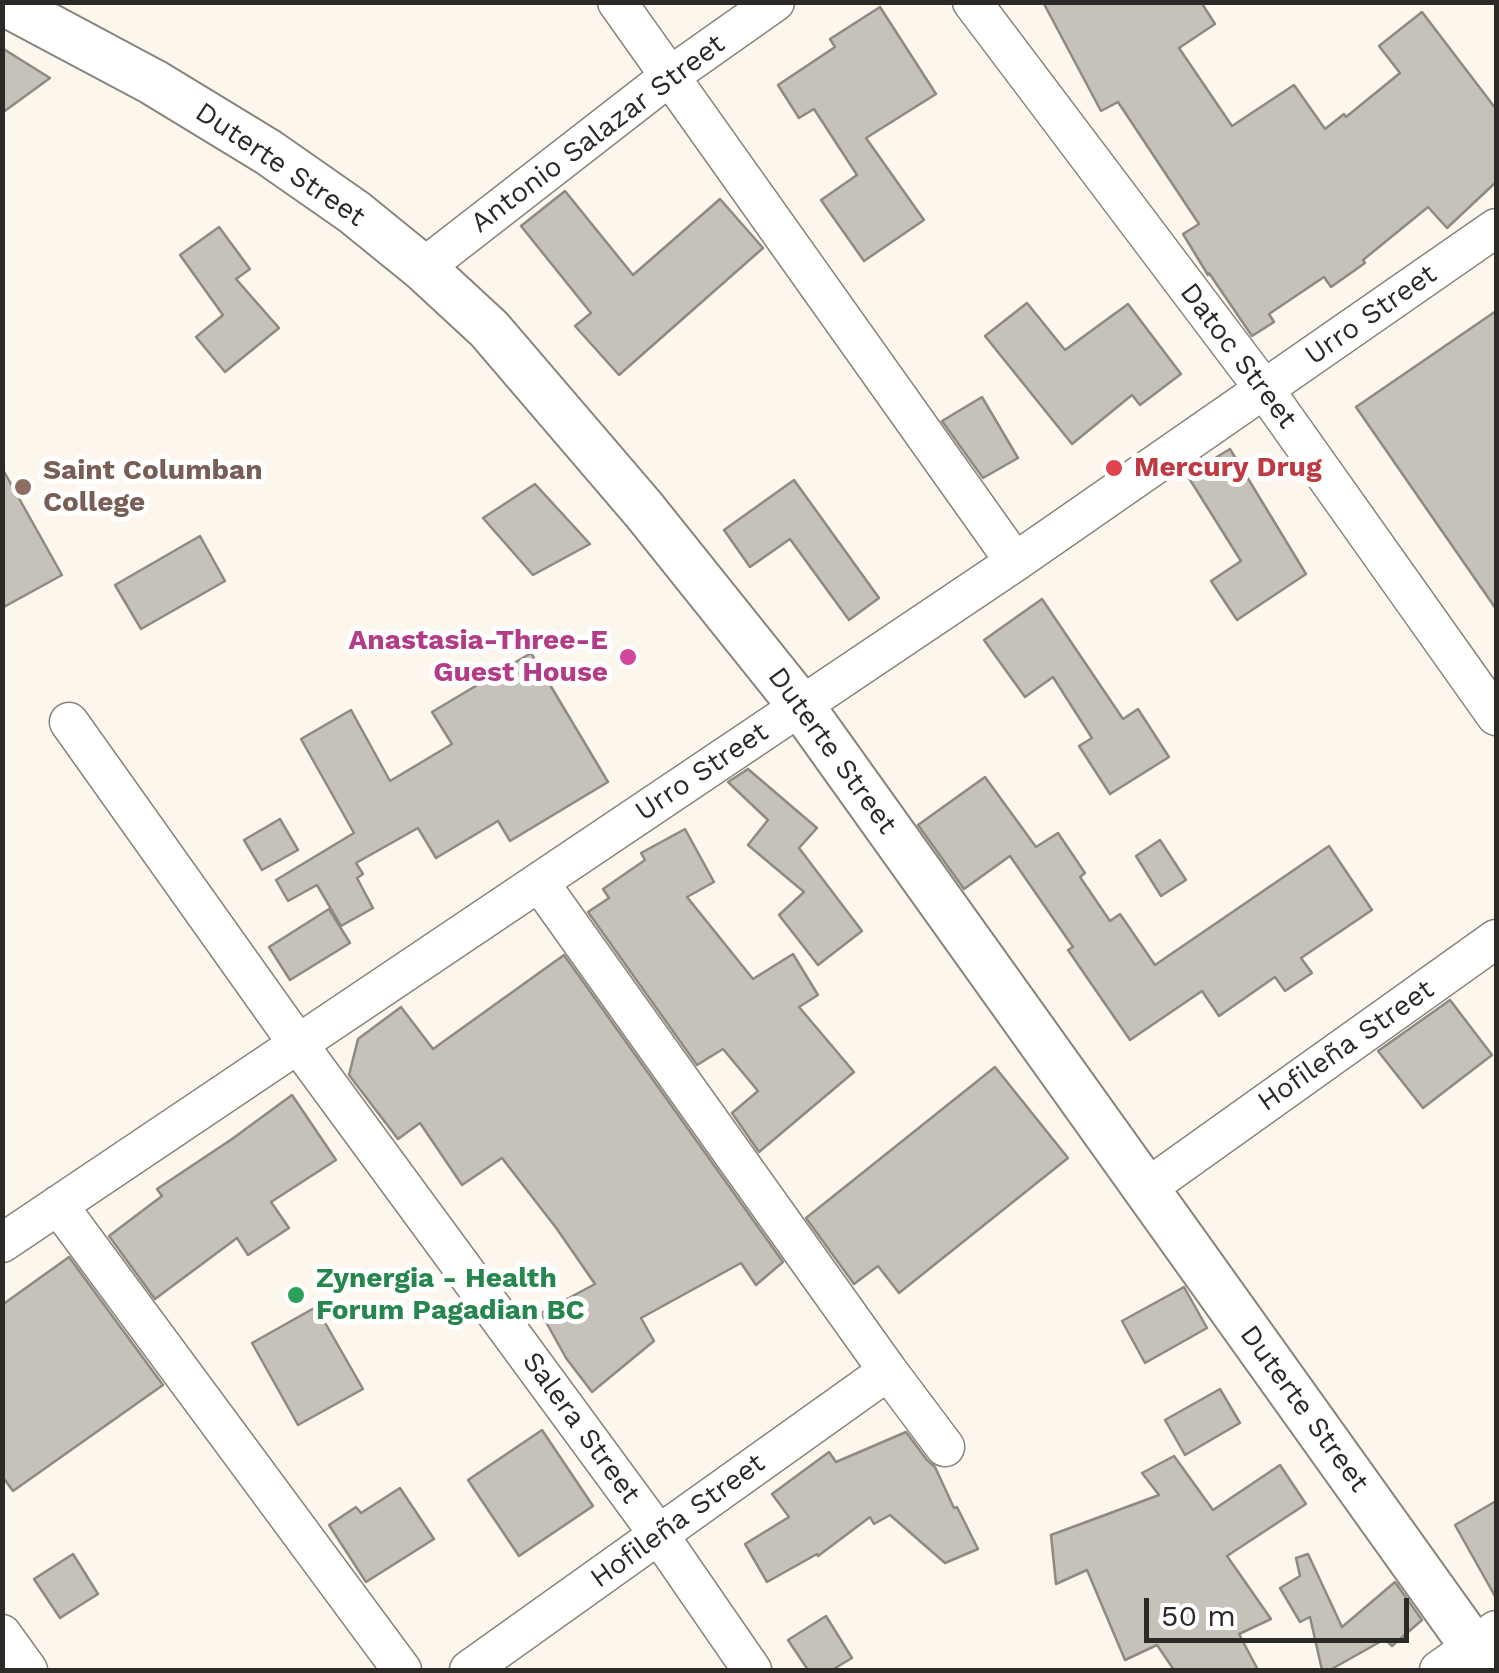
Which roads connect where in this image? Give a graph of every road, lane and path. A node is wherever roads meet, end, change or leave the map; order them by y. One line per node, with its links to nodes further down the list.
1 (3, 2): 7 (main road, Duterte Street)
2 (617, 2): 5 (street)
3 (775, 2): 5 (street, Antonio Salazar Street)
4 (972, 2): 8 (street, Datoc Street)
5 (670, 76): 7 (street, Antonio Salazar Street); 9 (street)
6 (1496, 228): 8 (street, Urro Street)
7 (423, 268): 10 (main road, Duterte Street)
8 (1264, 390): 9 (street, Urro Street); 11 (street, Datoc Street)
9 (1015, 562): 10 (street, Urro Street)
10 (802, 706): 13 (street, Urro Street); 16 (main road, Duterte Street)
11 (1496, 716)
12 (69, 722): 15 (street, Salera Street)
13 (539, 882): 15 (street, Urro Street); 19 (street)
14 (1496, 939): 16 (street, Hofileña Street)
15 (298, 1044): 17 (street, Urro Street); 21 (street, Salera Street)
16 (1147, 1188): 23 (main road, Duterte Street)
17 (58, 1205): 18 (street, Urro Street); 25 (street)
18 (2, 1242)
19 (888, 1371): 20 (street); 21 (street, Hofileña Street)
20 (946, 1448)
21 (659, 1535): 26 (street, Hofileña Street); 27 (street, Salera Street)
22 (2, 1634): 24 (street)
23 (1475, 1654)
24 (28, 1670)
25 (402, 1670)
26 (469, 1670)
27 (752, 1670)

